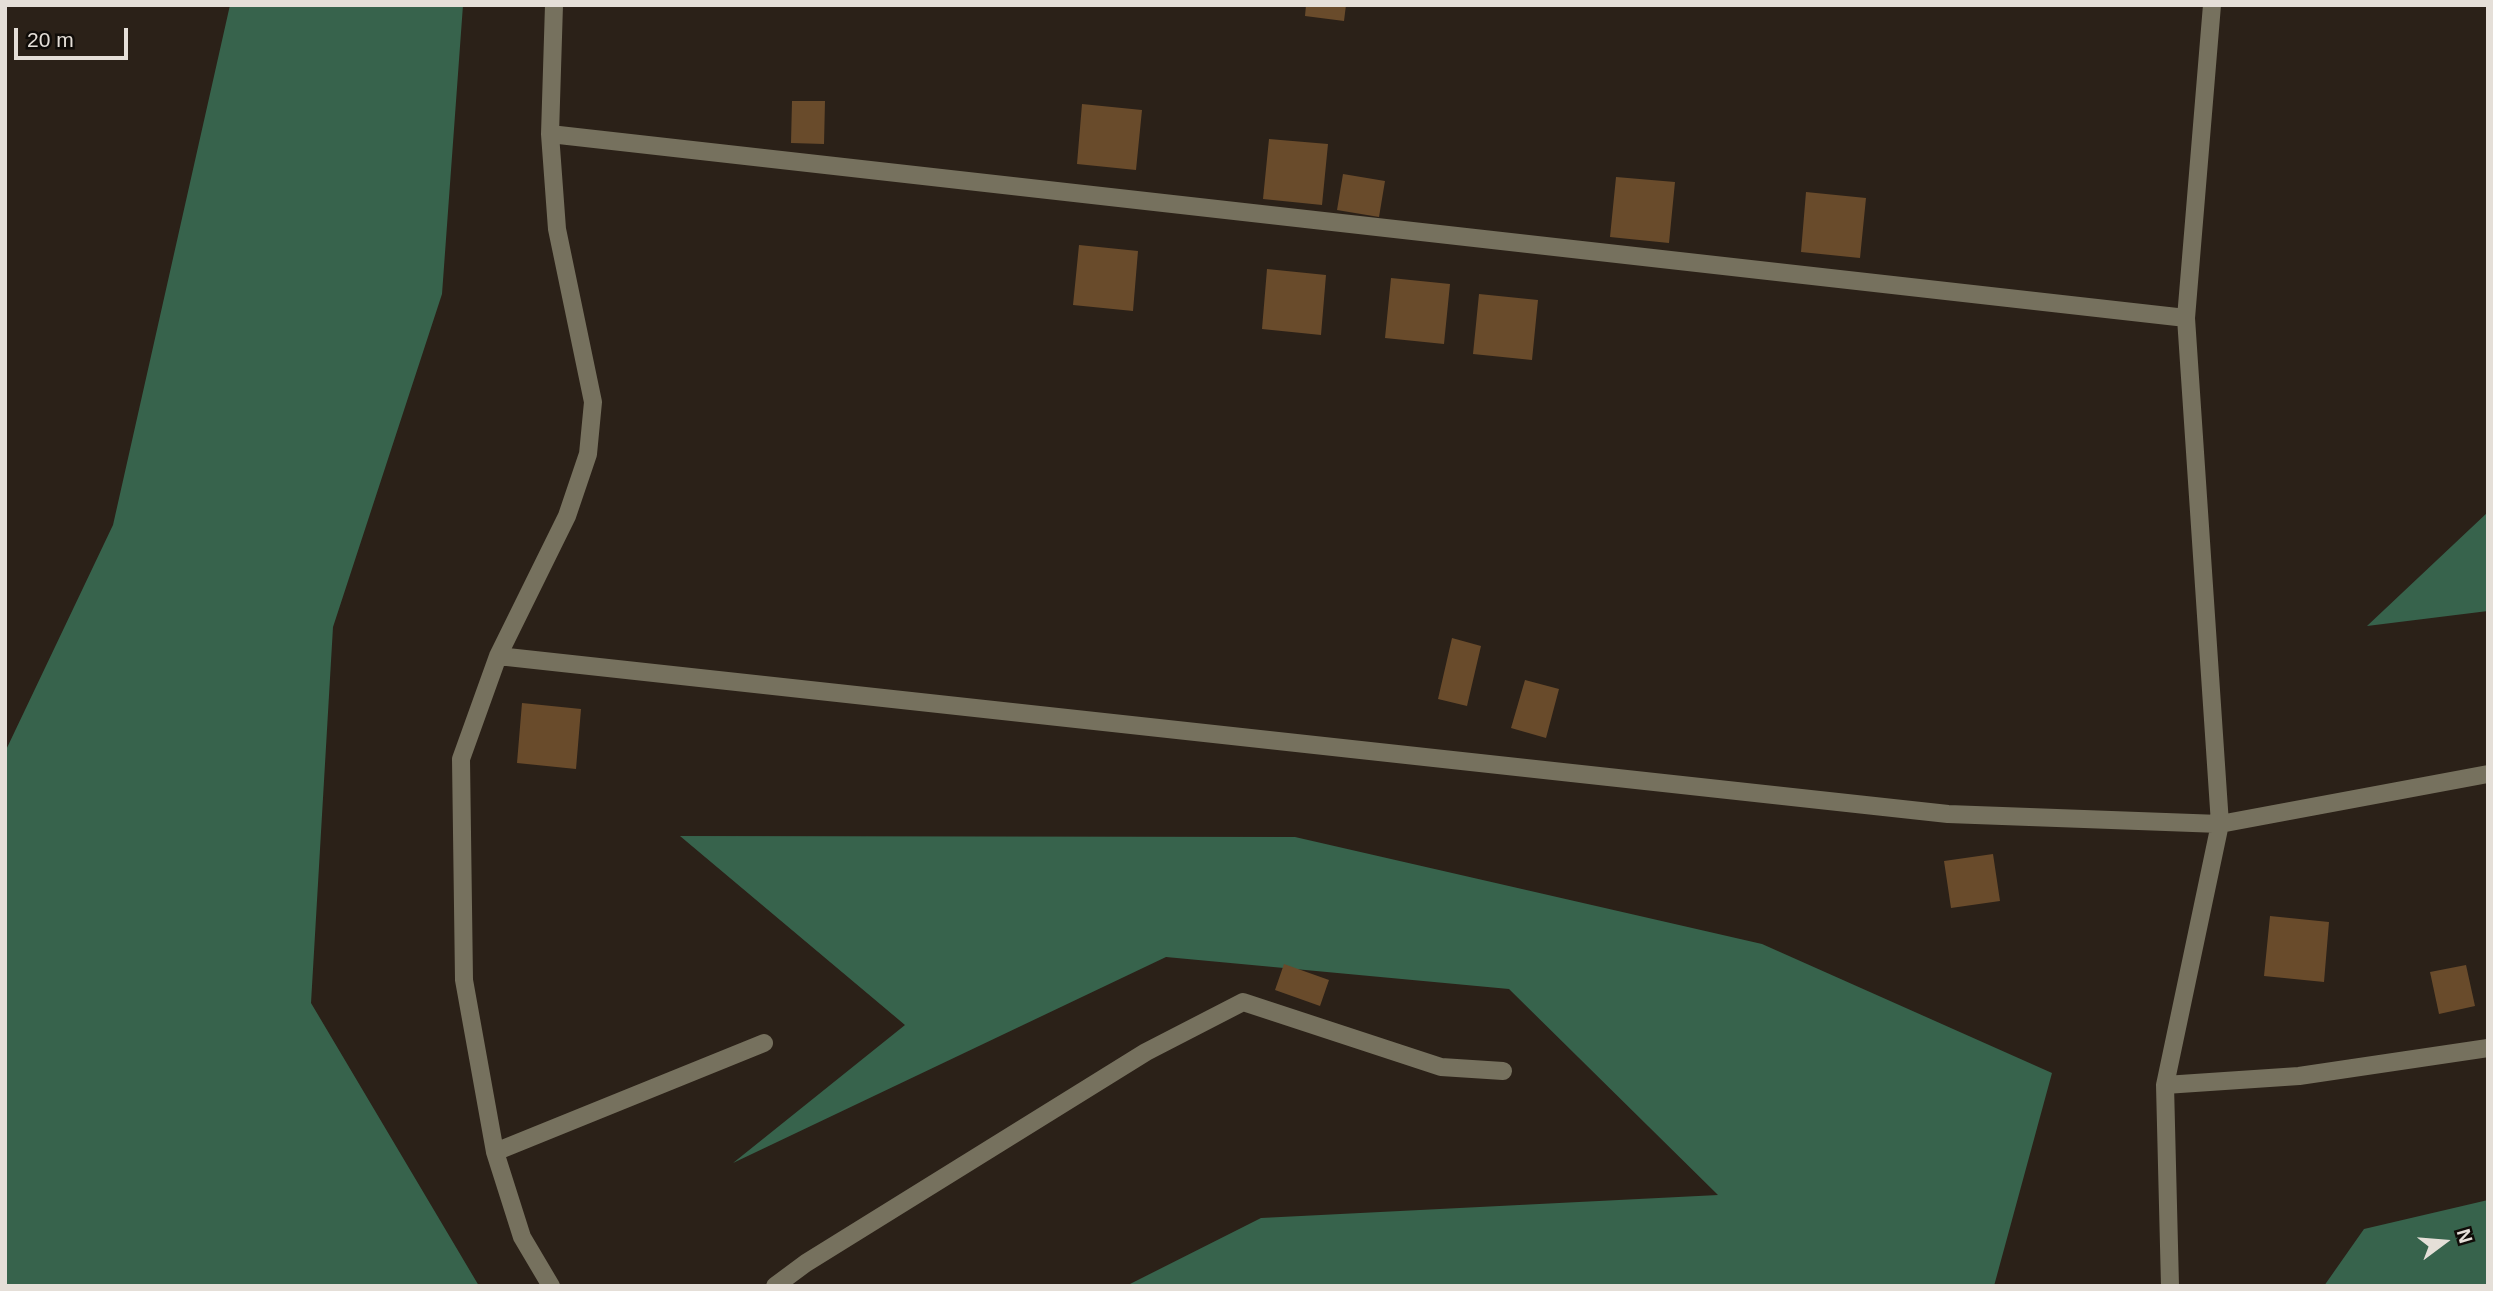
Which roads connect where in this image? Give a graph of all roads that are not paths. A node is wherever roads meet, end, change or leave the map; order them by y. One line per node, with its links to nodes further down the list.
1 (554, 5): 3 (street)
2 (2212, 5): 4 (street)
3 (550, 134): 4 (street); 5 (street)
4 (2186, 318): 7 (street)
5 (498, 656): 7 (street); 12 (street)
6 (2488, 774): 7 (street)
7 (2220, 824): 11 (street)
8 (764, 1044): 12 (street)
9 (2488, 1048): 11 (street)
10 (1503, 1071): 14 (street)
11 (2165, 1085): 15 (street)
12 (495, 1152): 13 (street)
13 (551, 1286)
14 (775, 1286)
15 (2170, 1286)

